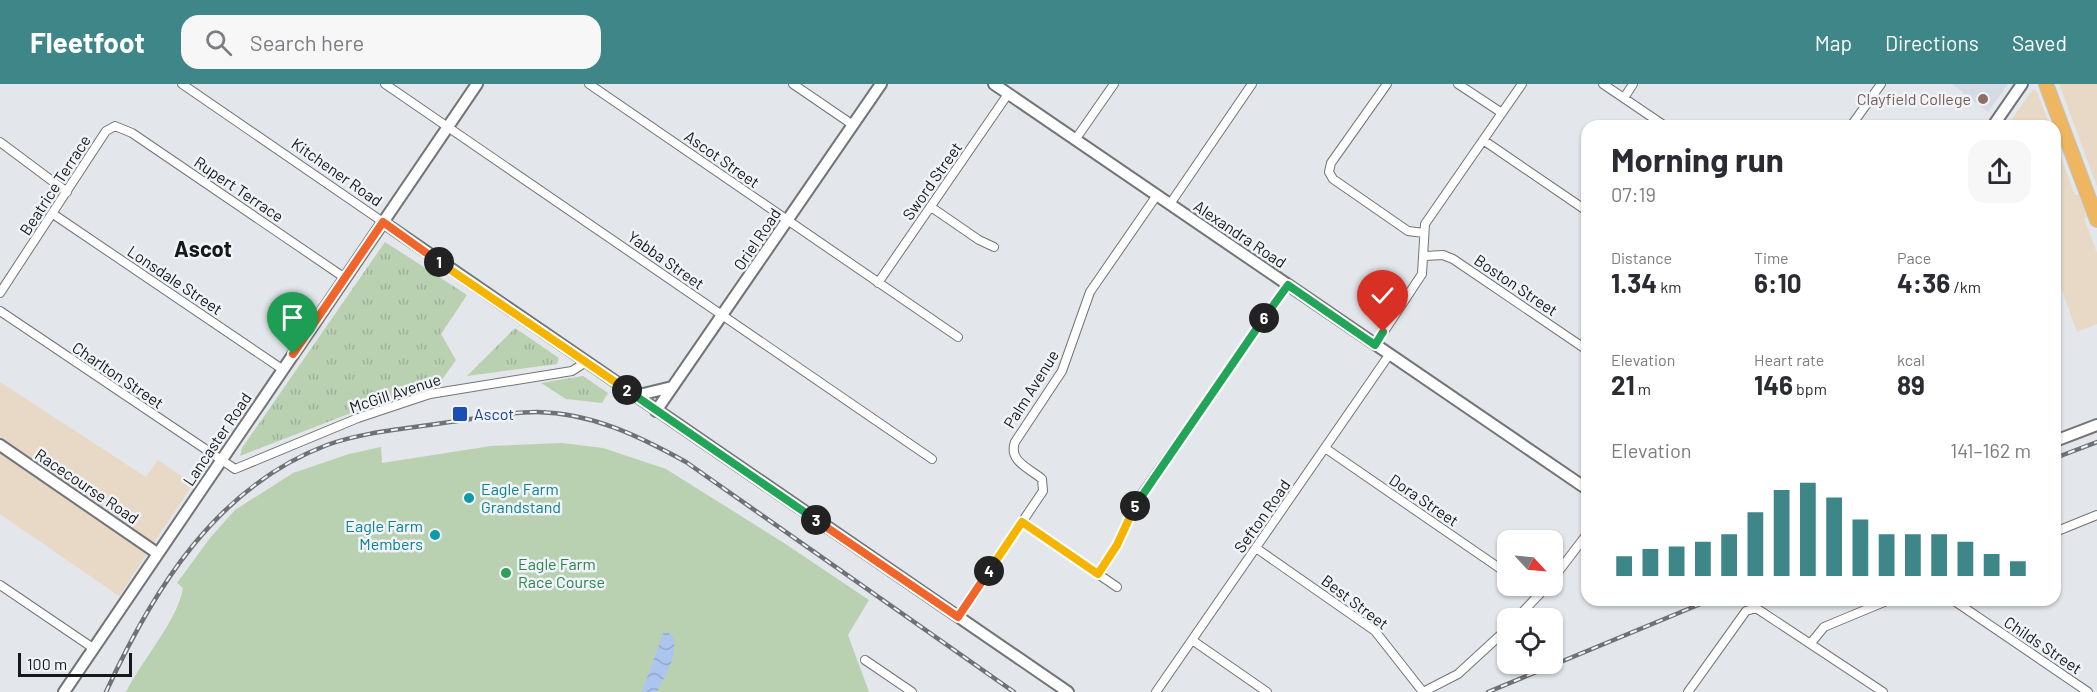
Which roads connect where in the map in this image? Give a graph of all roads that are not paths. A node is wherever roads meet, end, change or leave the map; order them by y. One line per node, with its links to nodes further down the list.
1 (182, 84): 40 (street, Kitchener Road)
2 (385, 84): 28 (street, Yabba Street)
3 (477, 84): 28 (street, Lancaster Road)
4 (589, 84): 39 (street, Ascot Street)
5 (793, 84): 26 (street)
6 (881, 84): 26 (street, Oriel Road)
7 (994, 84): 18 (street, Alexandra Road)
8 (1114, 84): 29 (street)
9 (1252, 84): 34 (street)
10 (1387, 84): 41 (street)
11 (1458, 84): 20 (street)
12 (1522, 84): 20 (street)
13 (1603, 84): 19 (street)
14 (1633, 84): 19 (street)
15 (1881, 84): 22 (street)
16 (2022, 84): 23 (street)
17 (2046, 84): 24 (highway)
18 (1008, 94): 29 (street, Alexandra Road); 35 (street, Sword Street)
19 (1623, 98): 21 (street)
20 (1502, 113): 30 (street)
21 (1656, 120)
22 (1855, 120)
23 (1997, 120)
24 (2060, 120)
25 (2061, 124): 38 (highway)
26 (853, 125): 39 (street, Oriel Road)
27 (115, 126): 32 (street, Beatrice Terrace); 44 (street, Rupert Terrace)
28 (448, 127): 40 (street, Lancaster Road); 49 (street, Yabba Street)
29 (1076, 140): 33 (street, Alexandra Road)
30 (1483, 140): 36 (street); 41 (street)
31 (0, 142): 32 (street)
32 (67, 192): 37 (street, Beatrice Terrace)
33 (1157, 195): 34 (street, Alexandra Road); 67 (street, Palm Avenue)
34 (1170, 204): 46 (street, Alexandra Road)
35 (931, 207): 42 (street); 45 (street, Sword Street)
36 (1581, 207)
37 (53, 214): 47 (street, Beatrice Terrace); 55 (street, Lonsdale Street)
38 (2097, 220)
39 (788, 221): 45 (street, Ascot Street); 49 (street, Oriel Road)
40 (383, 222): 44 (street, Lancaster Road); 54 (street, Kitchener Road)
41 (1424, 233): 43 (street)
42 (994, 247)
43 (1425, 256): 51 (street); 52 (street, Boston Street)
44 (345, 278): 55 (street, Lancaster Road)
45 (878, 283): 50 (street, Ascot Street)
46 (1288, 285): 51 (street, Alexandra Road); 74 (street)
47 (0, 293)
48 (0, 311): 64 (street, Charlton Street)
49 (723, 315): 56 (street, Oriel Road); 63 (street, Yabba Street)
50 (958, 337)
51 (1375, 345): 53 (street, Alexandra Road)
52 (1581, 346)
53 (1389, 355): 62 (street, Sefton Road); 65 (street, Alexandra Road)
54 (585, 362): 57 (street, Kitchener Road); 64 (street, McGill Avenue)
55 (282, 369): 64 (street, Lancaster Road)
56 (672, 387): 57 (street); 58 (street, Oriel Road)
57 (635, 396): 58 (street, Kitchener Road)
58 (656, 411): 81 (street, Kitchener Road)
59 (2097, 425): 60 (street)
60 (2061, 437)
61 (0, 445): 71 (street, Racecourse Road)
62 (1324, 448): 70 (street, Sefton Road); 72 (street, Dora Street)
63 (932, 459)
64 (220, 460): 71 (street, Lancaster Road)
65 (1581, 485)
66 (2097, 515): 68 (street)
67 (1022, 522): 74 (street); 81 (street, Palm Avenue)
68 (2061, 530)
69 (1581, 542): 73 (street)
70 (1256, 548): 83 (street, Sefton Road); 93 (street, Best Street)
71 (157, 553): 85 (street, Lancaster Road)
72 (1497, 566)
73 (1563, 566)
74 (1098, 574): 76 (street)
75 (0, 585): 85 (street)
76 (1117, 587)
77 (1538, 596): 80 (street)
78 (1875, 606): 84 (street)
79 (1962, 606): 95 (street, Childs Street)
80 (1527, 608)
81 (958, 617): 90 (street, Kitchener Road)
82 (1497, 638): 93 (street)
83 (1192, 640): 91 (street, Sefton Road); 92 (street)
84 (1811, 644): 87 (street); 94 (street)
85 (93, 648): 88 (street, Lancaster Road)
86 (865, 660): 89 (street)
87 (1877, 690)
88 (64, 692)
89 (912, 692)
90 (1068, 692)
91 (1156, 692)
92 (1267, 692)
93 (1423, 692)
94 (1688, 692)
95 (2088, 692)

